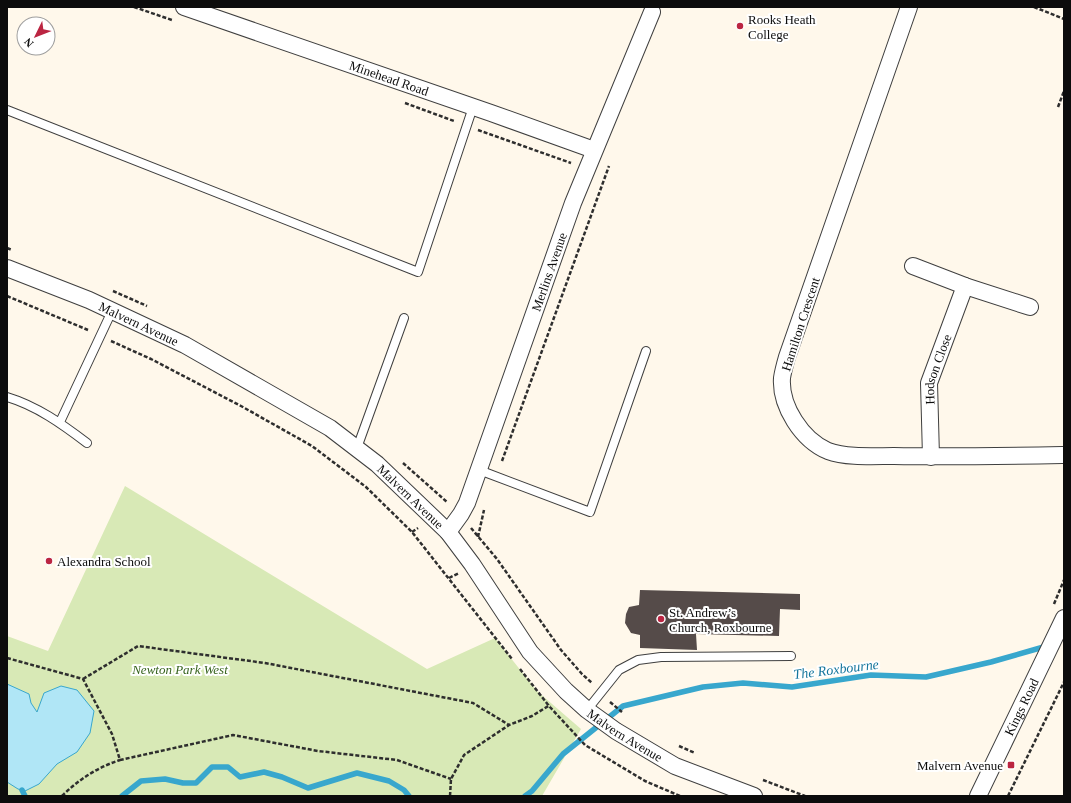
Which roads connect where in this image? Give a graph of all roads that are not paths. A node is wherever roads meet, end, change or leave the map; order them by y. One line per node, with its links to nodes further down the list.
1 (184, 7): 4 (street, Minehead Road)
2 (909, 7): 19 (street, Hamilton Crescent)
3 (648, 9): 6 (street, Merlins Avenue)
4 (473, 107): 5 (lane); 6 (street, Minehead Road)
5 (7, 110)
6 (594, 150): 20 (street, Merlins Avenue)
7 (913, 266): 9 (street)
8 (7, 268): 11 (street, Malvern Avenue)
9 (965, 286): 10 (street); 19 (street, Hodson Close)
10 (1030, 307)
11 (112, 311): 15 (lane); 17 (street, Malvern Avenue)
12 (404, 318): 17 (lane)
13 (646, 351): 20 (lane)
14 (7, 397): 15 (lane)
15 (60, 422): 16 (lane)
16 (87, 442)
17 (357, 448): 21 (street, Malvern Avenue)
18 (1064, 454): 19 (street, Hamilton Crescent)
19 (932, 457)
20 (479, 470): 21 (street, Merlins Avenue)
21 (448, 532): 24 (street, Malvern Avenue)
22 (1061, 625): 26 (street, Kings Road)
23 (790, 656): 24 (lane)
24 (587, 710): 25 (street, Malvern Avenue)
25 (754, 796)
26 (978, 796)

